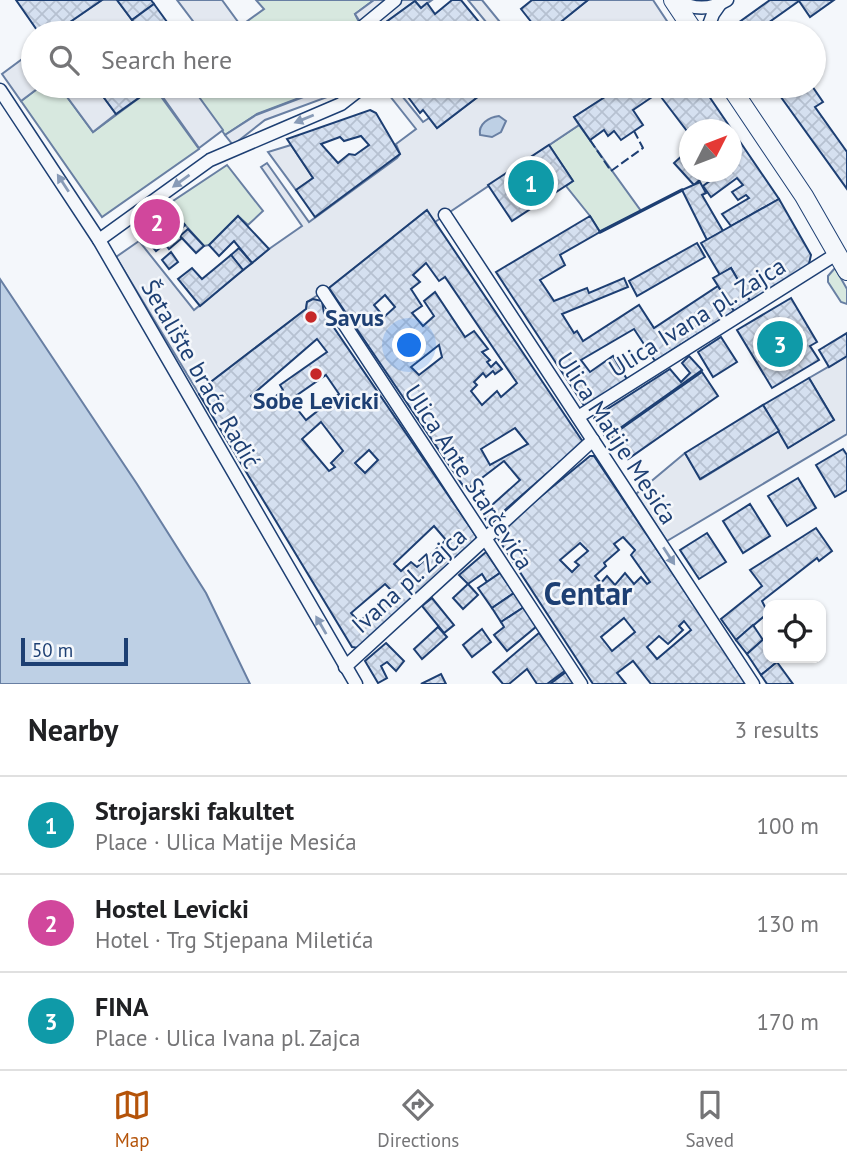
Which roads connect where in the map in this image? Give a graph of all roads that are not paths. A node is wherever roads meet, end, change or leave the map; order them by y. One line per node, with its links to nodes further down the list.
1 (395, 0): 4 (street)
2 (675, 0): 3 (street); 5 (main road)
3 (723, 2): 6 (street)
4 (370, 21)
5 (688, 21)
6 (710, 21)
7 (0, 90): 11 (street, Šetalište braće Radić, one-way to 7)
8 (349, 98): 11 (street, one-way to 11)
9 (738, 98): 12 (main road)
10 (445, 215): 14 (street, Ulica Matije Mesića)
11 (99, 240): 17 (street, Šetalište braće Radić, one-way to 11)
12 (843, 261): 14 (street, Ulica Ivana pl. Zajca)
13 (323, 292): 16 (street, Ulica Ante Starčevića)
14 (578, 417): 15 (street, Ulica Matije Mesića)
15 (593, 440): 16 (street, Ivana pl. Zajca); 20 (street, Ulica Matije Mesića, one-way to 20)
16 (485, 539): 17 (street, Ivana pl. Zajca); 19 (street, Ulica Ante Starčevića)
17 (345, 667): 18 (street, Šetalište braće Radić)
18 (356, 684)
19 (581, 684)
20 (753, 684)

